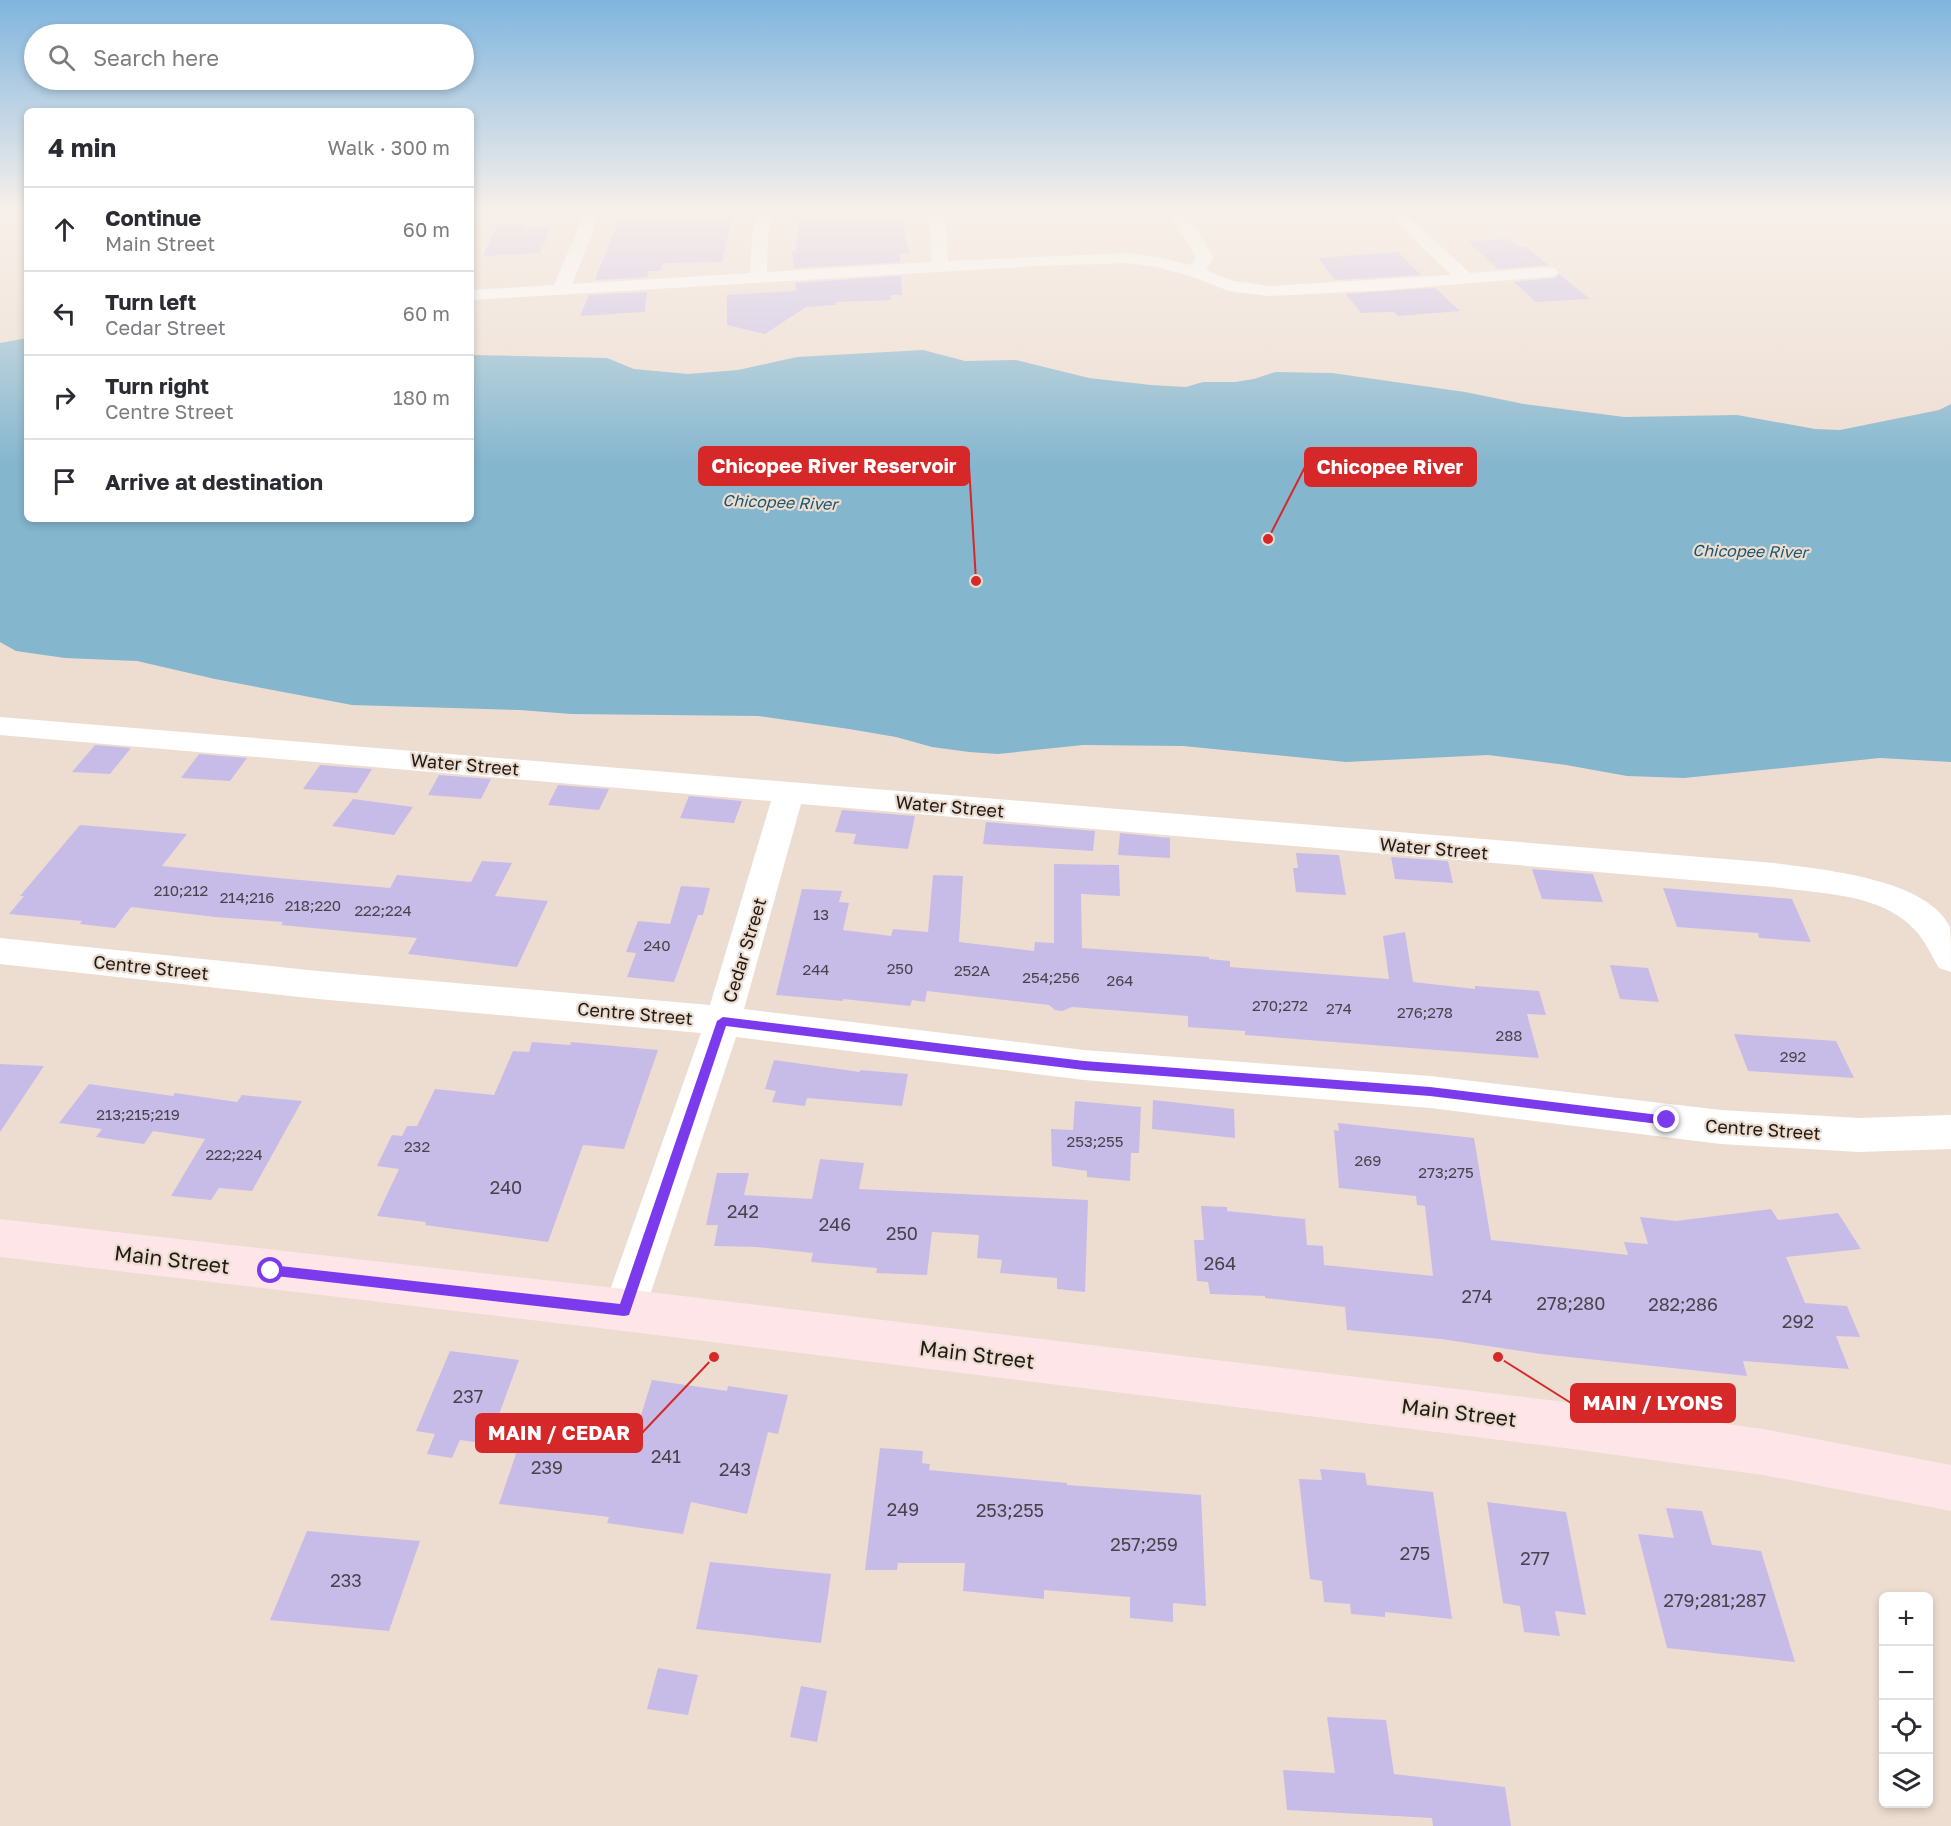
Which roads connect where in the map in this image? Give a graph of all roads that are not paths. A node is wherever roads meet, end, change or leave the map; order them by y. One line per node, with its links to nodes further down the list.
1 (0, 726): 2 (street, Water Street)
2 (789, 793): 4 (street, Water Street); 5 (street, Cedar Street)
3 (0, 951): 5 (street, Centre Street)
4 (1951, 959)
5 (723, 1021): 6 (street, Centre Street); 8 (street, Cedar Street)
6 (1951, 1132)
7 (0, 1238): 8 (main road, Main Street)
8 (624, 1310): 9 (main road, Main Street)
9 (1951, 1488)

